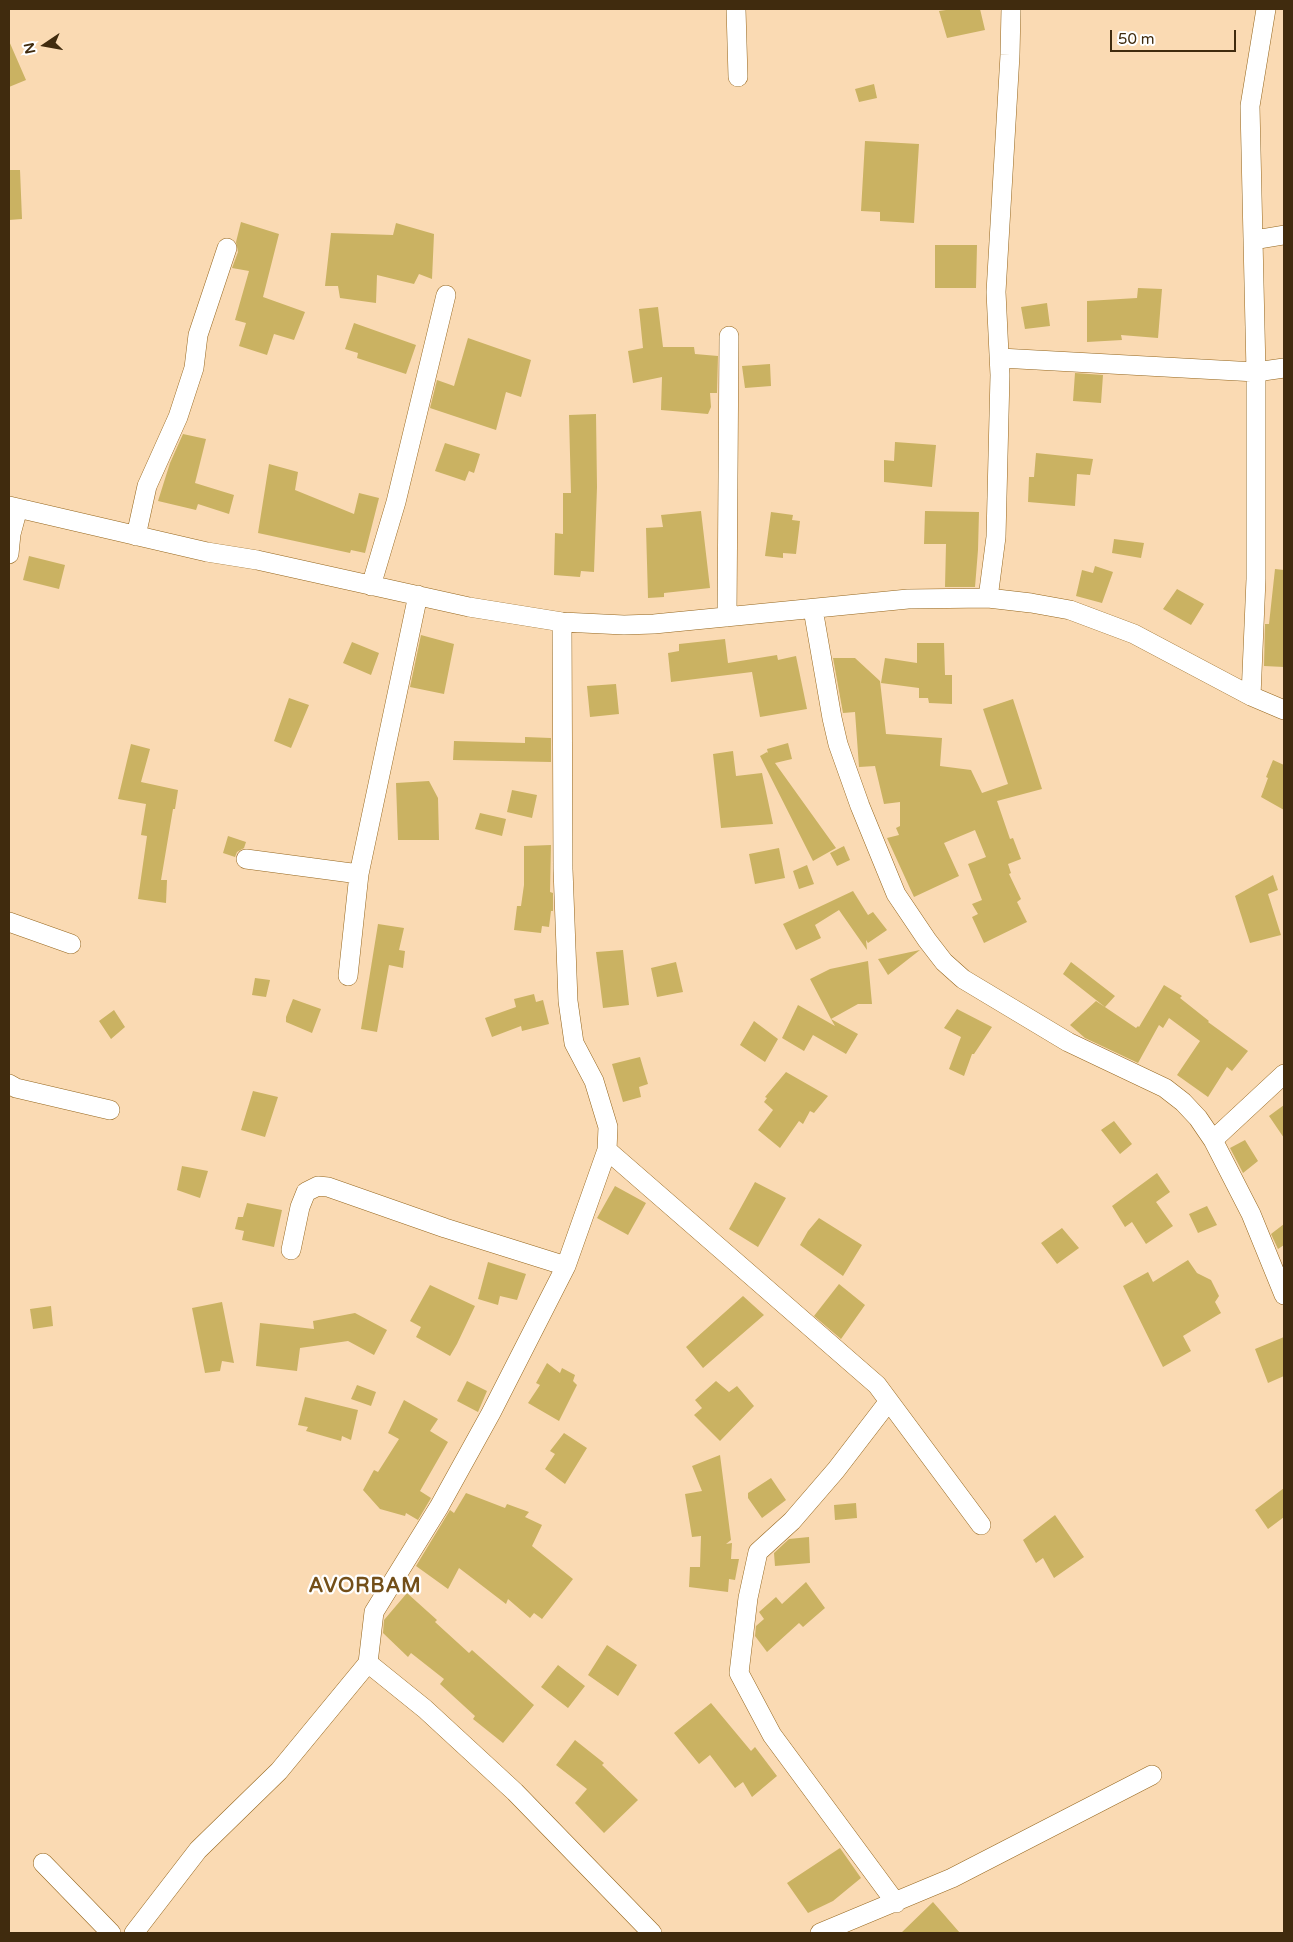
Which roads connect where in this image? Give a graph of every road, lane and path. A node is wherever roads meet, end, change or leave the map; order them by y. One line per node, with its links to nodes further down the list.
1 (736, 9): 4 (street)
2 (1011, 9): 10 (street)
3 (1266, 9): 6 (street)
4 (738, 77)
5 (1284, 235): 6 (street)
6 (1254, 240): 12 (street)
7 (227, 248): 14 (street)
8 (446, 295): 16 (street)
9 (729, 336): 20 (street)
10 (1000, 358): 12 (street); 18 (street)
11 (1284, 368): 12 (street)
12 (1256, 372): 22 (street)
13 (13, 507): 14 (street); 15 (street)
14 (136, 536): 16 (street)
15 (9, 554)
16 (371, 586): 17 (street)
17 (418, 595): 21 (street); 25 (street)
18 (988, 598): 19 (street); 22 (street)
19 (813, 609): 20 (street); 32 (street)
20 (727, 617): 21 (street)
21 (562, 622): 33 (street)
22 (1251, 696): 23 (street)
23 (1284, 710)
24 (246, 859): 25 (street)
25 (360, 874): 28 (street)
26 (9, 922): 27 (street)
27 (71, 944)
28 (348, 976)
29 (1284, 1074): 32 (street)
30 (9, 1084): 31 (street)
31 (110, 1110)
32 (1213, 1140): 36 (street)
33 (607, 1150): 35 (street); 37 (street)
34 (291, 1250): 35 (street)
35 (566, 1266): 39 (street)
36 (1284, 1295)
37 (889, 1401): 38 (street); 42 (street)
38 (981, 1525)
39 (368, 1663): 44 (street); 45 (street)
40 (1152, 1775): 42 (street)
41 (42, 1863): 43 (street)
42 (896, 1903): 46 (street)
43 (111, 1933)
44 (134, 1933)
45 (652, 1933)
46 (820, 1933)

